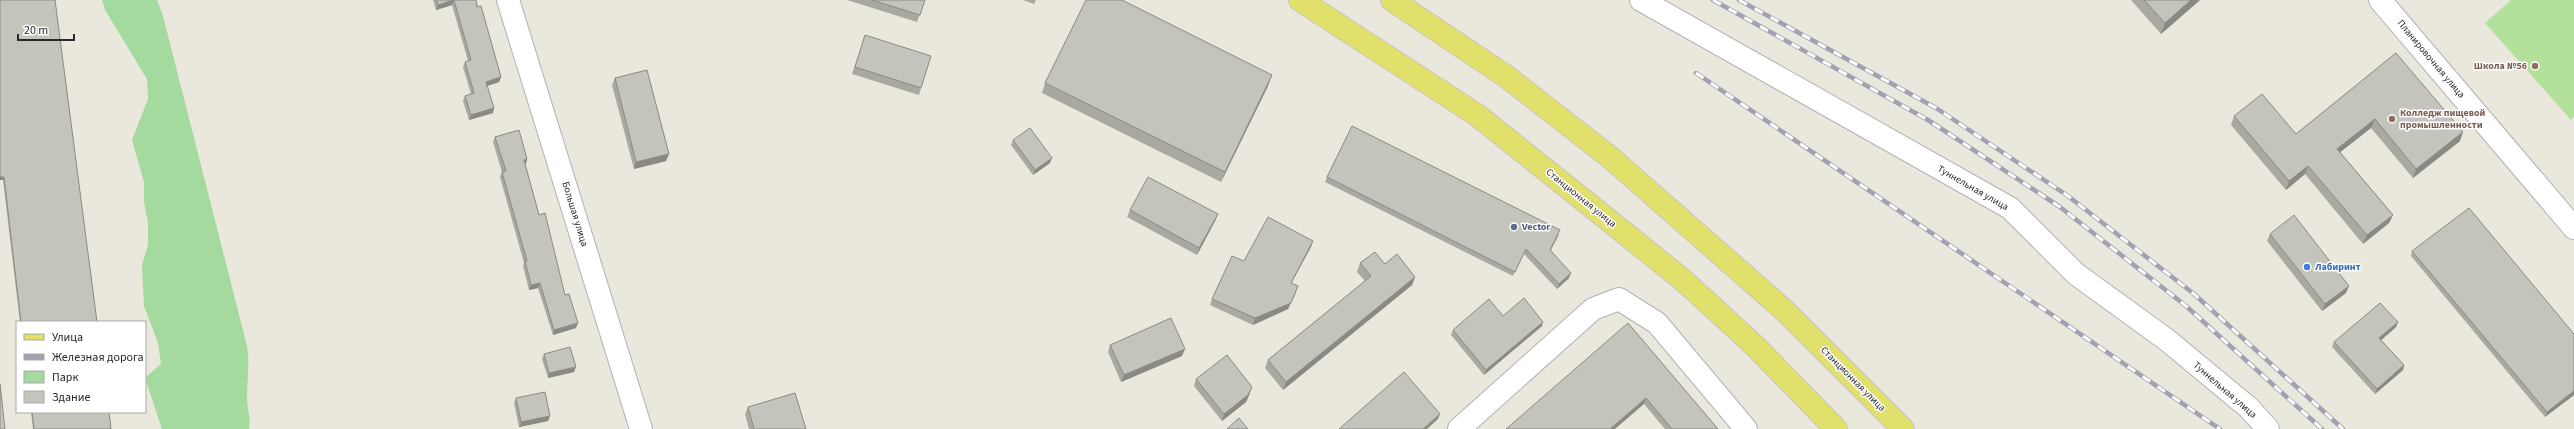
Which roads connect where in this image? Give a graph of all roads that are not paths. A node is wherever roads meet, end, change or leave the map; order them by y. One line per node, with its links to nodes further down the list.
1 (508, 0): 7 (street, Большая улица)
2 (1300, 0): 10 (main road, Станционная улица)
3 (1392, 0): 11 (main road, Станционная улица)
4 (1641, 0): 12 (street, Туннельная улица)
5 (2380, 0): 6 (street, Планировочная улица)
6 (2574, 228)
7 (641, 429)
8 (1459, 429): 9 (street)
9 (1746, 429)
10 (1836, 429)
11 (1903, 429)
12 (2268, 429)

